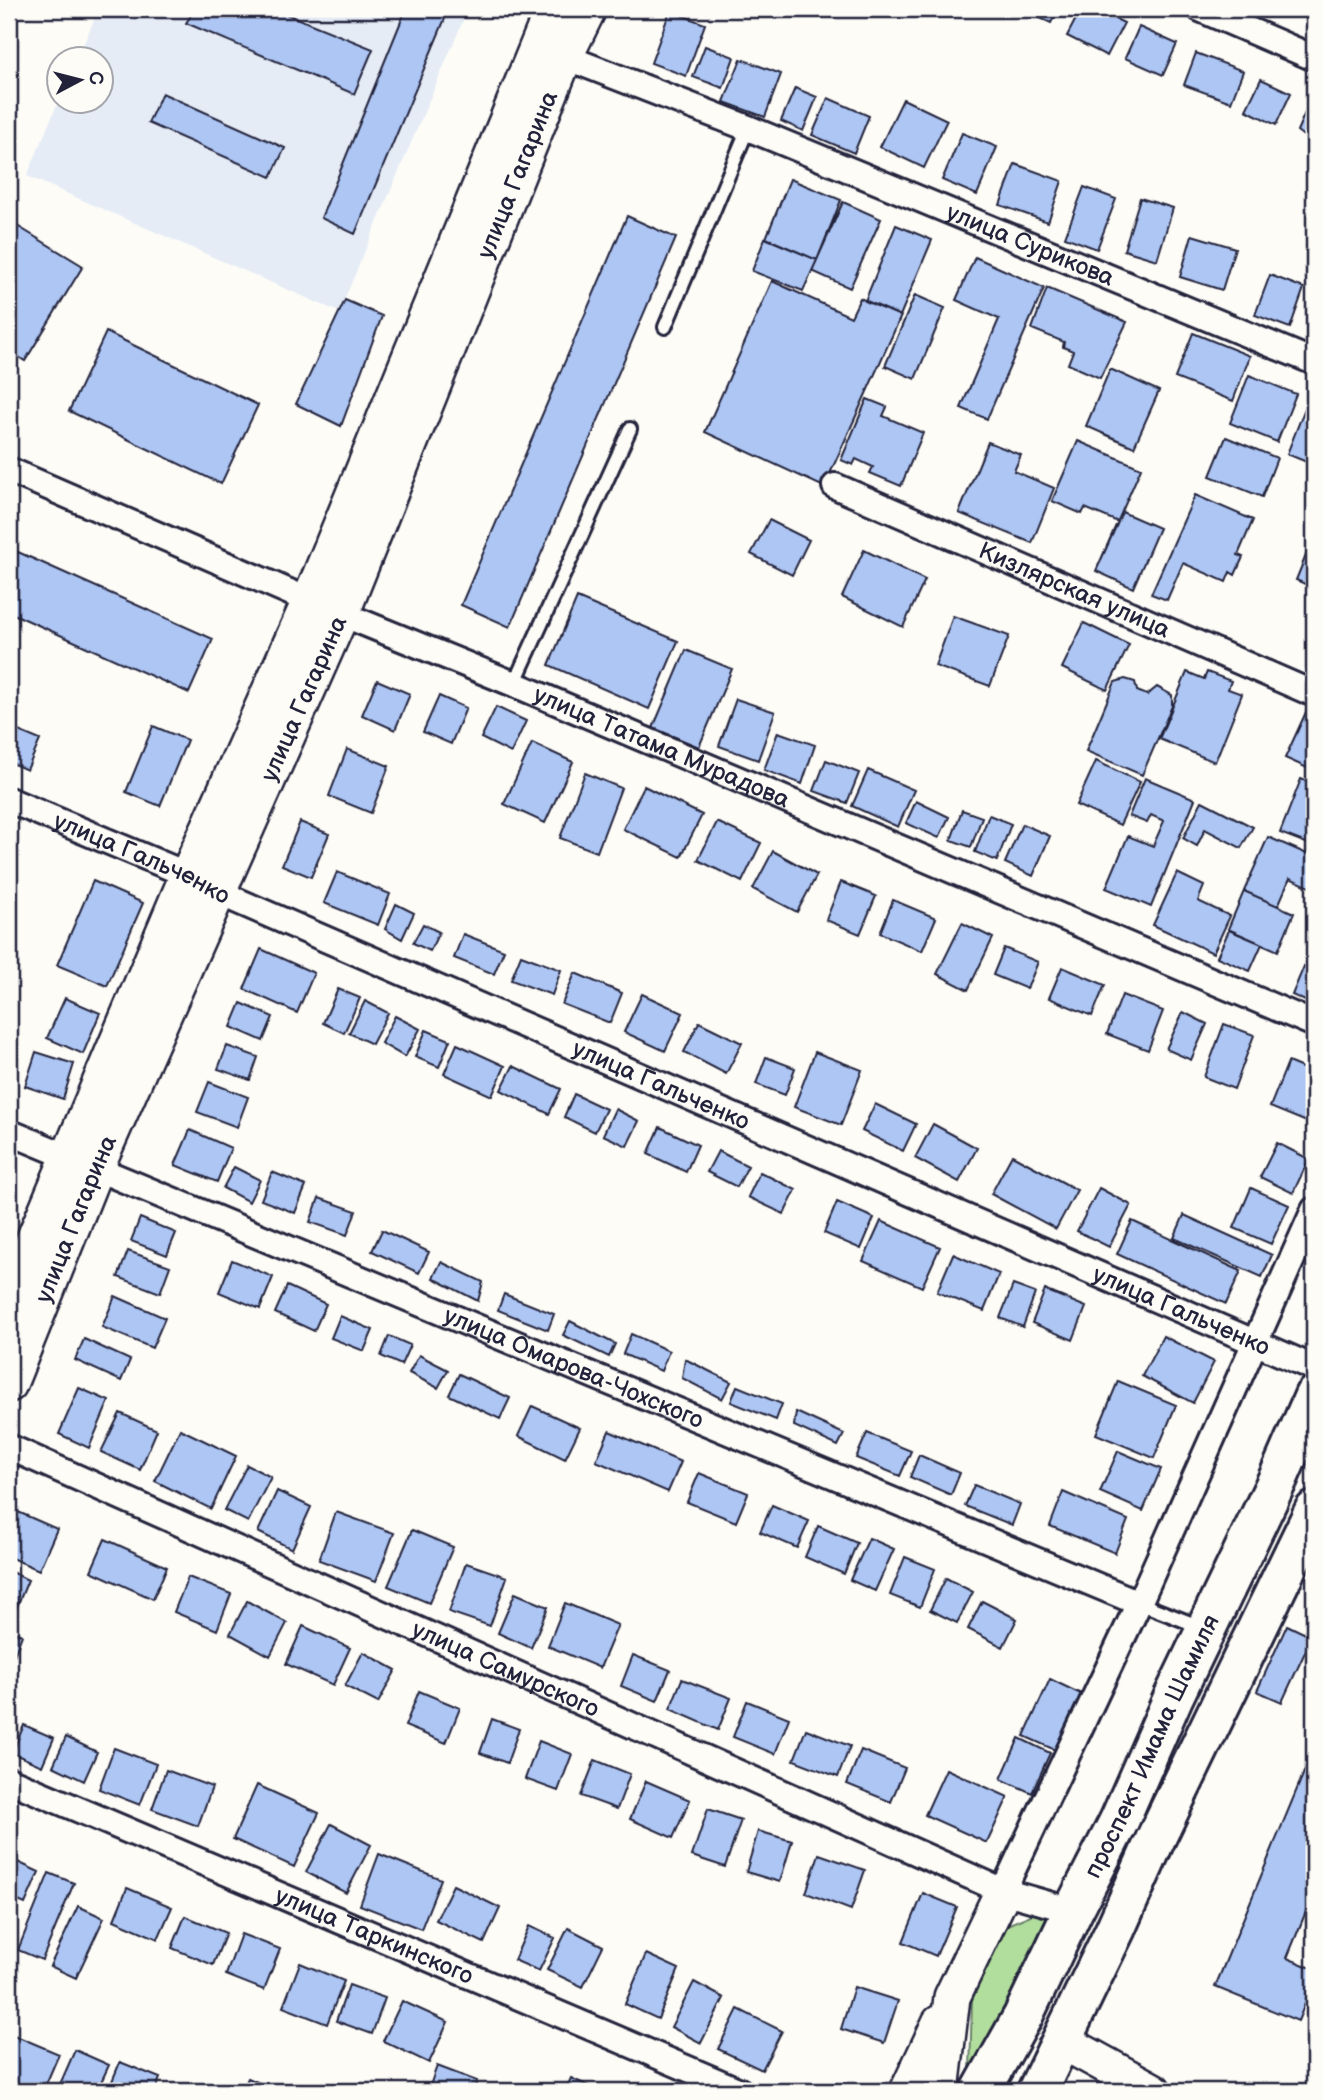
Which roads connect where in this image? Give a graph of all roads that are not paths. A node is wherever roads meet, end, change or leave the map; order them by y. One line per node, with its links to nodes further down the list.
1 (553, 9): 4 (main road, улица Гагарина)
2 (588, 9): 4 (main road, улица Гагарина)
3 (1199, 9): 5 (street)
4 (550, 51): 6 (street, улица Сурикова); 12 (main road, улица Гагарина)
5 (1314, 58)
6 (748, 128): 7 (lane); 8 (street, улица Сурикова)
7 (665, 327)
8 (1314, 362)
9 (630, 429): 13 (lane)
10 (9, 470): 12 (street, улица Татама Мурадова)
11 (835, 486): 14 (street, Кизлярская улица)
12 (326, 607): 13 (street, улица Татама Мурадова); 16 (main road, улица Гагарина)
13 (514, 684): 17 (street, улица Татама Мурадова)
14 (1314, 694)
15 (9, 800): 16 (street, улица Гальченко)
16 (203, 883): 19 (main road, улица Гагарина); 22 (street, улица Гальченко)
17 (1314, 1024)
18 (9, 1132): 19 (street, улица Омарова-Чохского)
19 (82, 1163): 21 (main road, улица Гагарина); 24 (main road, улица Гагарина); 28 (street, улица Омарова-Чохского)
20 (1314, 1210): 22 (street)
21 (9, 1299)
22 (1255, 1343): 23 (street, улица Гальченко); 28 (street)
23 (1314, 1368)
24 (9, 1384)
25 (1314, 1396): 29 (main road, проспект Имама Шамиля)
26 (9, 1447): 31 (street, улица Самурского)
27 (1314, 1511): 34 (main road, проспект Имама Шамиля)
28 (1139, 1603): 29 (lane); 31 (street)
29 (1206, 1629): 32 (main road, проспект Имама Шамиля)
30 (9, 1780): 35 (street, улица Таркинского)
31 (1003, 1891): 32 (street, улица Самурского); 33 (main road)
32 (1073, 1911): 38 (main road, проспект Имама Шамиля)
33 (952, 1997): 36 (main road); 37 (main road)
34 (1062, 2040): 39 (main road, проспект Имама Шамиля); 40 (main road)
35 (740, 2091)
36 (908, 2091)
37 (941, 2091)
38 (981, 2091)
39 (1037, 2091)
40 (1153, 2091)

